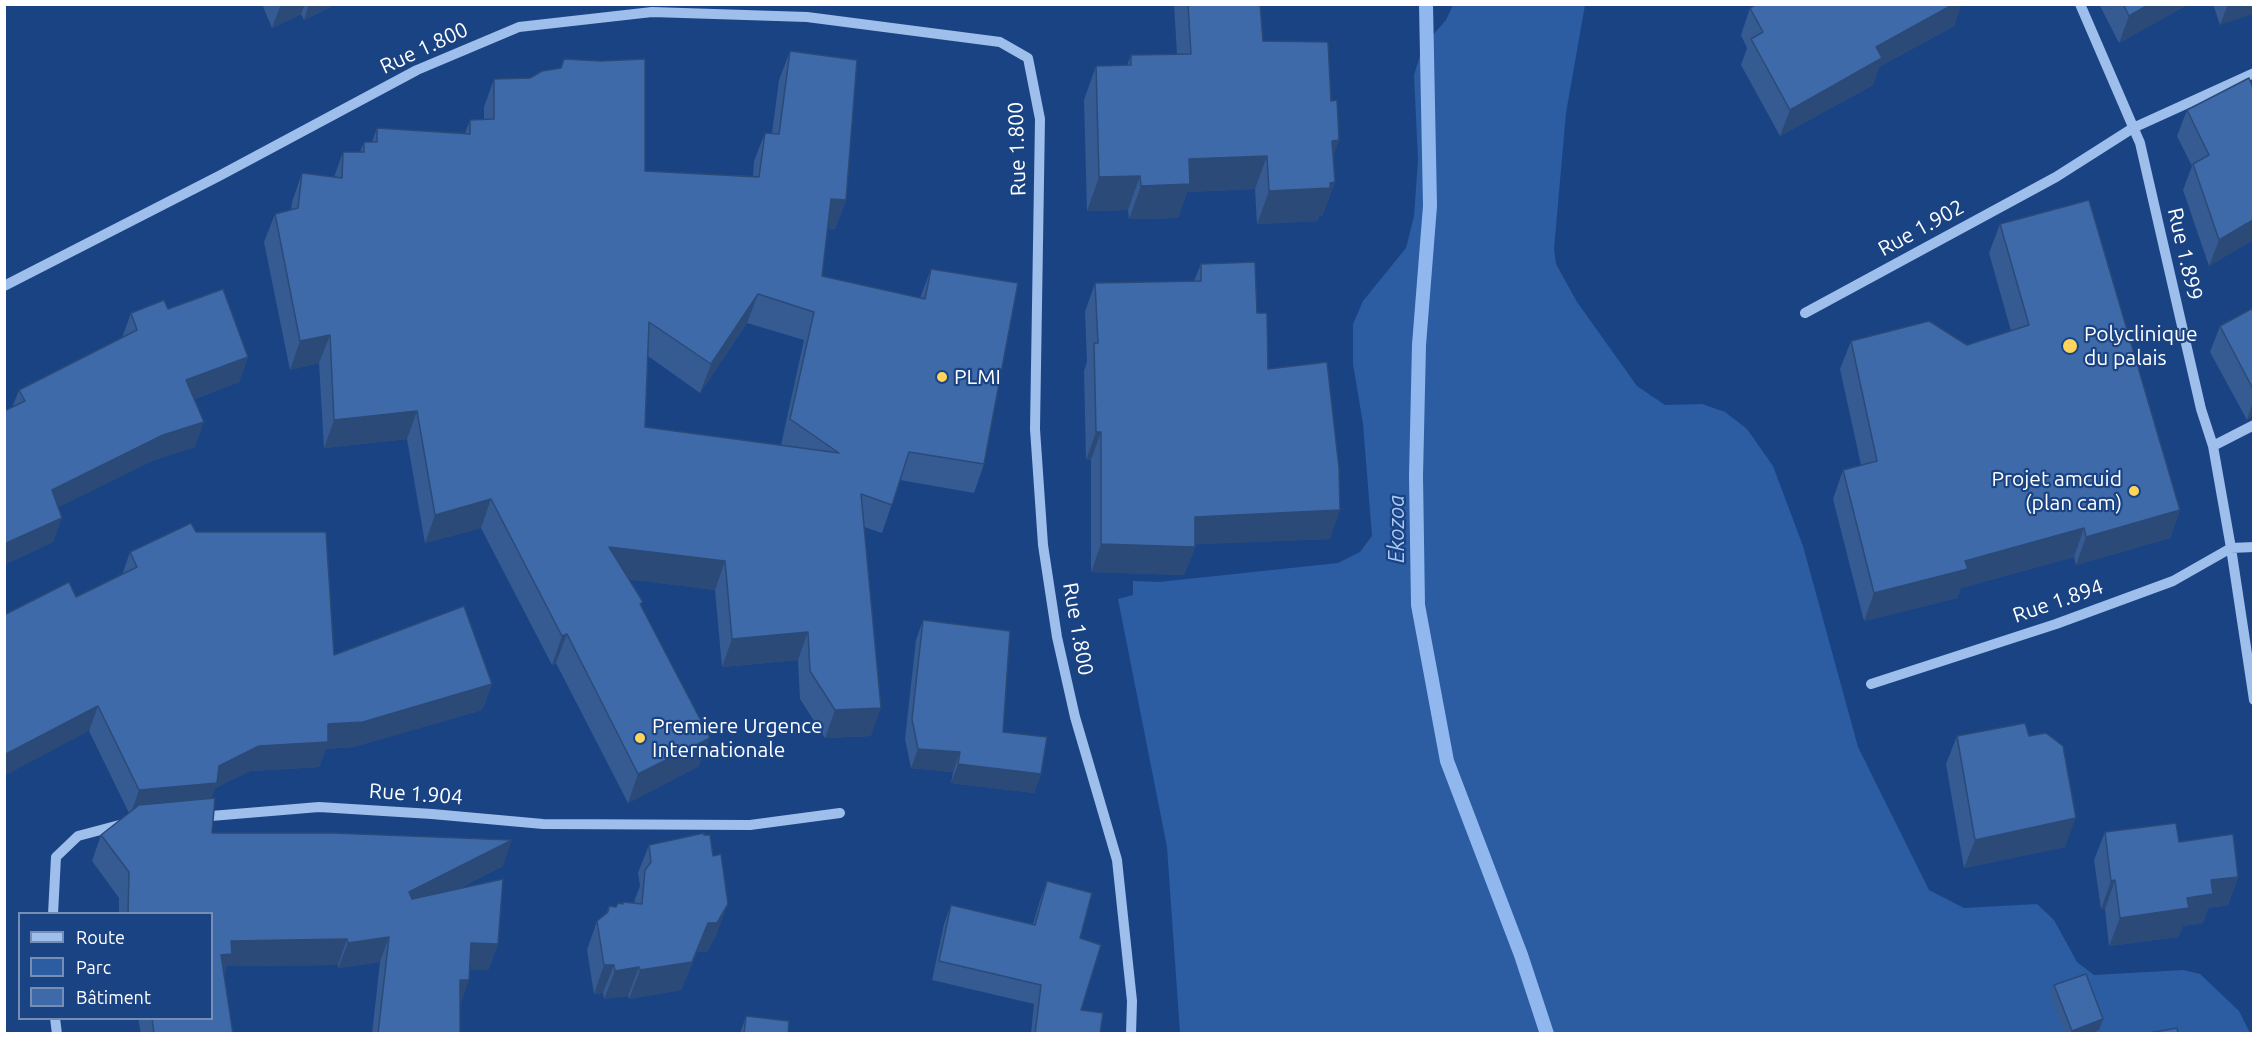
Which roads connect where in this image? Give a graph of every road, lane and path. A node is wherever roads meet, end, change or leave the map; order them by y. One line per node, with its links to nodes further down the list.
1 (809, 4): 3 (street)
2 (2080, 4): 5 (street, Rue 1.899)
3 (807, 16): 6 (street, Rue 1.800); 18 (street, Rue 1.800)
4 (2253, 73): 5 (street, Rue 1.902)
5 (2133, 128): 7 (street, Rue 1.902); 9 (street, Rue 1.899)
6 (4, 285)
7 (1805, 313)
8 (2253, 425): 9 (street)
9 (2213, 446): 11 (street, Rue 1.899)
10 (2253, 547): 11 (street, Rue 1.894)
11 (2231, 548): 12 (street, Rue 1.894); 13 (street, Rue 1.899)
12 (1871, 684)
13 (2253, 700)
14 (840, 813): 15 (street, Rue 1.904)
15 (190, 818)
16 (143, 822): 17 (street)
17 (53, 912)
18 (1131, 1034)

